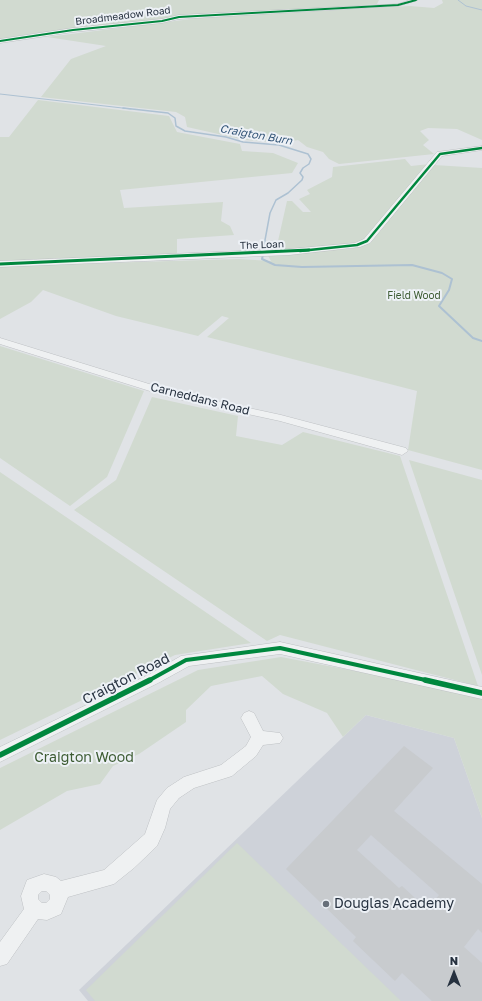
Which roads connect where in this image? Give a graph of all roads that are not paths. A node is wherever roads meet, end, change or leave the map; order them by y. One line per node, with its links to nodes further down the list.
1 (416, 0): 2 (street, Broadmeadow Road)
2 (0, 41)
3 (482, 148): 4 (street, The Loan)
4 (0, 264)
5 (0, 341): 6 (street, Carneddans Road)
6 (402, 451)
7 (482, 693): 9 (street, Craigton Road)
8 (249, 718): 10 (street)
9 (0, 755)
10 (0, 957)

